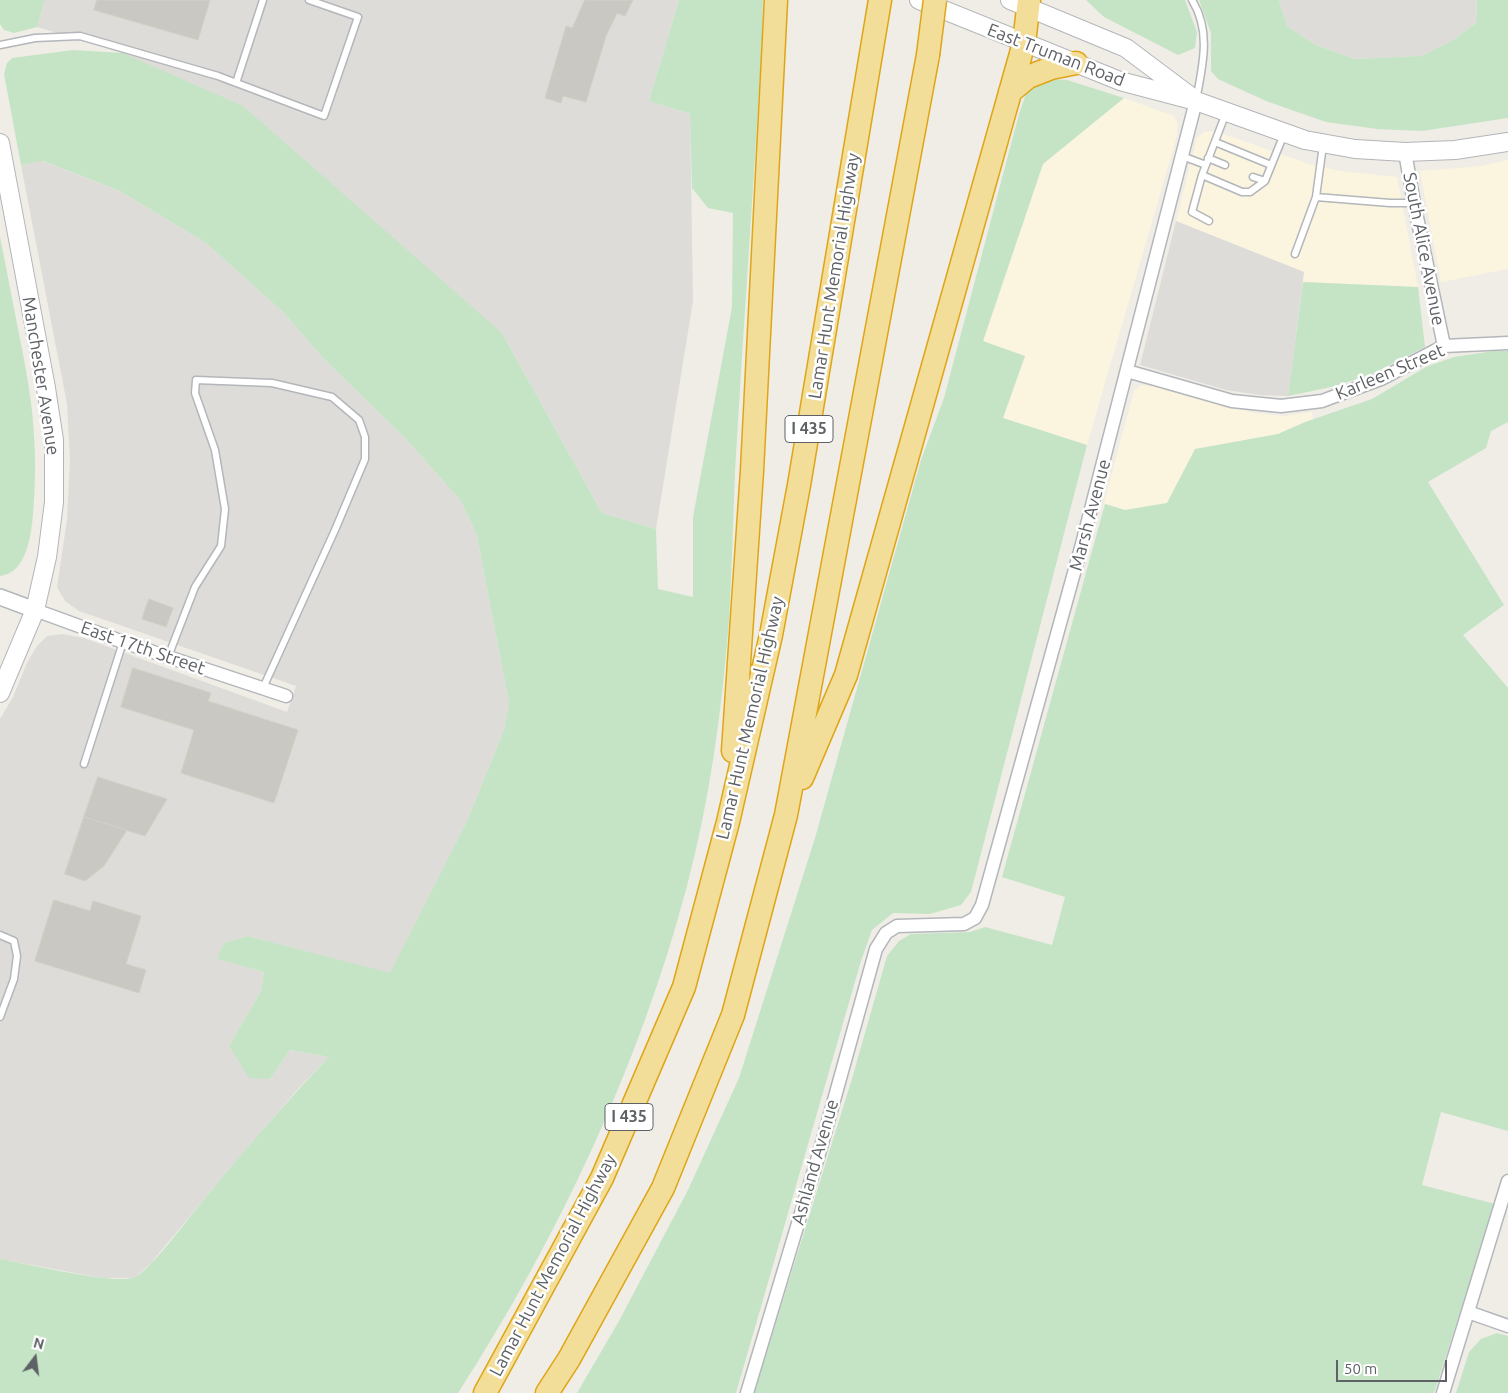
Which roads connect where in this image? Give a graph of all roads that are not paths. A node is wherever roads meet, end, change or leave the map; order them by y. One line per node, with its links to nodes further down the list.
1 (263, 0): 12 (lane)
2 (309, 0): 12 (lane)
3 (880, 0): 45 (highway, Lamar Hunt Memorial Highway / I 435)
4 (919, 0): 9 (main road, East Truman Road)
5 (935, 0): 44 (highway, I 435, bridge)
6 (1192, 0): 14 (lane)
7 (775, 1): 45 (highway)
8 (1023, 2): 9 (highway); 14 (main road, East Truman Road)
9 (1024, 43): 11 (main road, East Truman Road); 13 (highway)
10 (0, 45): 12 (lane)
11 (1076, 63): 13 (highway); 14 (main road, East Truman Road)
12 (236, 83)
13 (1010, 92): 44 (highway)
14 (1196, 101): 15 (main road, East Truman Road); 22 (street, Marsh Avenue)
15 (1227, 112): 16 (main road, East Truman Road); 17 (lane)
16 (1284, 133): 19 (main road, East Truman Road); 25 (lane)
17 (1215, 142): 23 (lane); 25 (lane)
18 (1508, 142): 21 (main road, East Truman Road)
19 (1323, 143): 21 (main road, East Truman Road); 29 (lane)
20 (0, 144): 37 (main road, Manchester Avenue)
21 (1405, 152): 30 (street, South Alice Avenue)
22 (1182, 156): 23 (lane); 35 (street, Marsh Avenue)
23 (1207, 162): 24 (lane); 26 (lane)
24 (1225, 165)
25 (1271, 165): 28 (lane)
26 (1202, 175): 28 (lane); 31 (lane)
27 (1253, 177): 28 (lane)
28 (1265, 181)
29 (1316, 197): 30 (lane); 32 (lane)
30 (1414, 203): 34 (street, South Alice Avenue)
31 (1209, 221)
32 (1294, 254)
33 (1508, 343): 34 (street, Karleen Street)
34 (1444, 346): 35 (street, Karleen Street)
35 (1127, 370): 46 (street, Marsh Avenue)
36 (0, 597): 37 (street, East 17th Street)
37 (35, 610): 38 (street, East 17th Street); 41 (main road, Manchester Avenue)
38 (123, 642): 39 (street, East 17th Street); 43 (lane)
39 (168, 657): 40 (street, East 17th Street); 40 (lane)
40 (263, 688): 42 (street, East 17th Street)
41 (0, 693)
42 (286, 696)
43 (84, 764)
44 (786, 815): 53 (highway, I 435)
45 (728, 822): 52 (highway, Lamar Hunt Memorial Highway / I 435)
46 (886, 933): 54 (street, Ashland Avenue)
47 (0, 935): 48 (lane)
48 (0, 1017)
49 (1508, 1181): 50 (street)
50 (1468, 1312): 51 (street); 55 (street)
51 (1508, 1326)
52 (485, 1393)
53 (547, 1393)
54 (747, 1393)
55 (1443, 1393)

